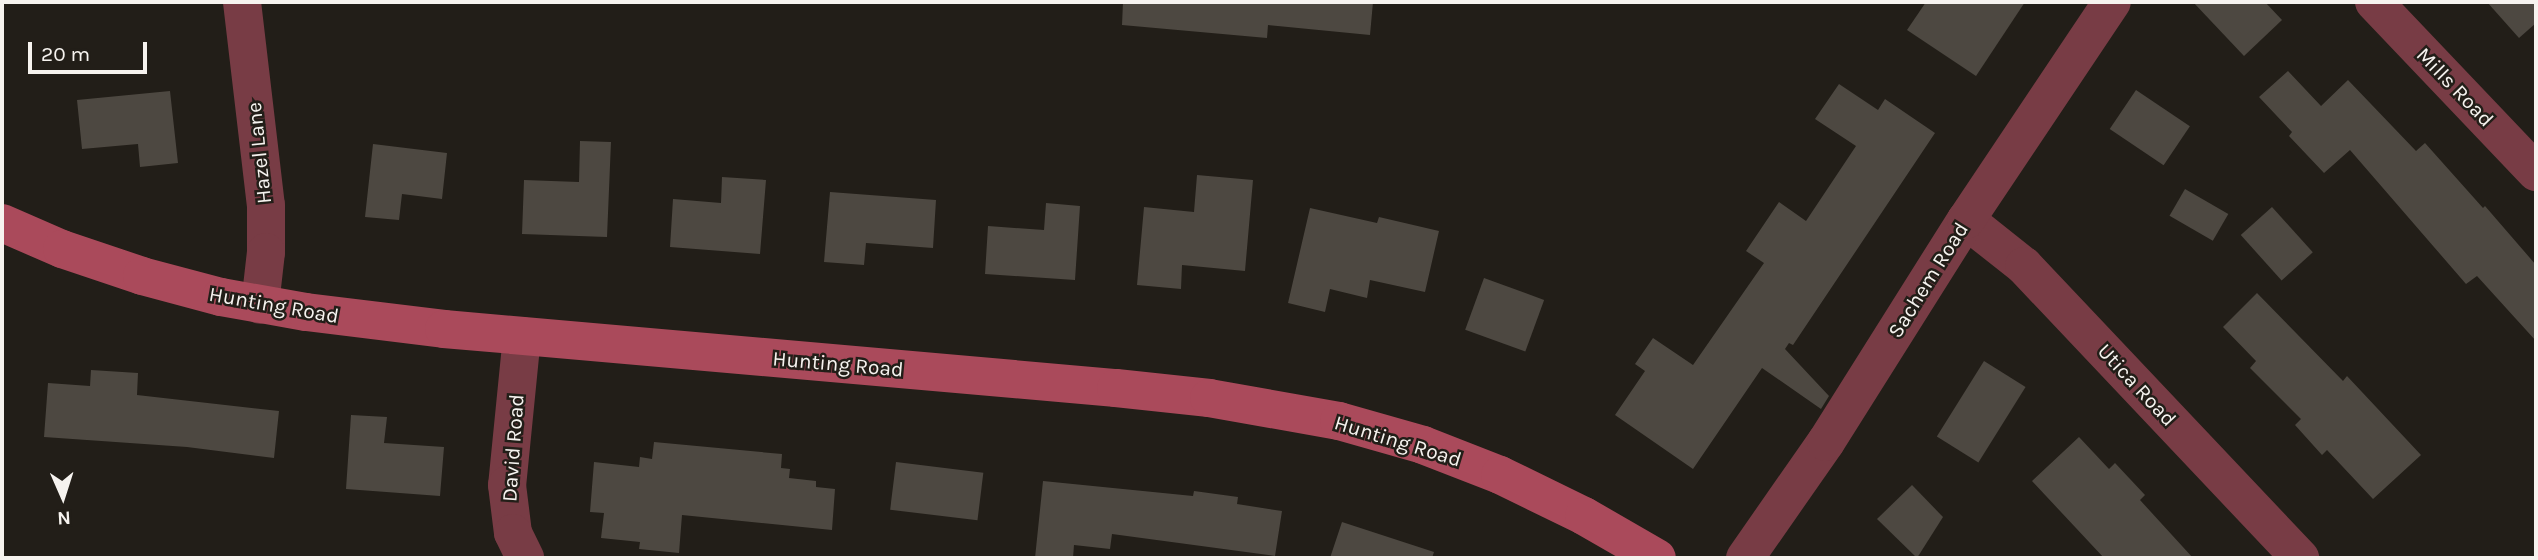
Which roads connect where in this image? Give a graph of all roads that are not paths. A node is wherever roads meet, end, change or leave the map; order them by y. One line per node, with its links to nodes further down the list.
1 (242, 2): 7 (street, Hazel Lane)
2 (2112, 2): 5 (street, Sachem Road)
3 (2374, 2): 4 (street, Mills Road)
4 (2536, 172)
5 (1966, 220): 11 (street, Sachem Road); 12 (street, Utica Road)
6 (2, 223): 7 (main road, Hunting Road)
7 (260, 304): 8 (main road, Hunting Road)
8 (522, 336): 9 (street, David Road); 10 (main road, Hunting Road)
9 (525, 558)
10 (1657, 558)
11 (1745, 558)
12 (2300, 558)

